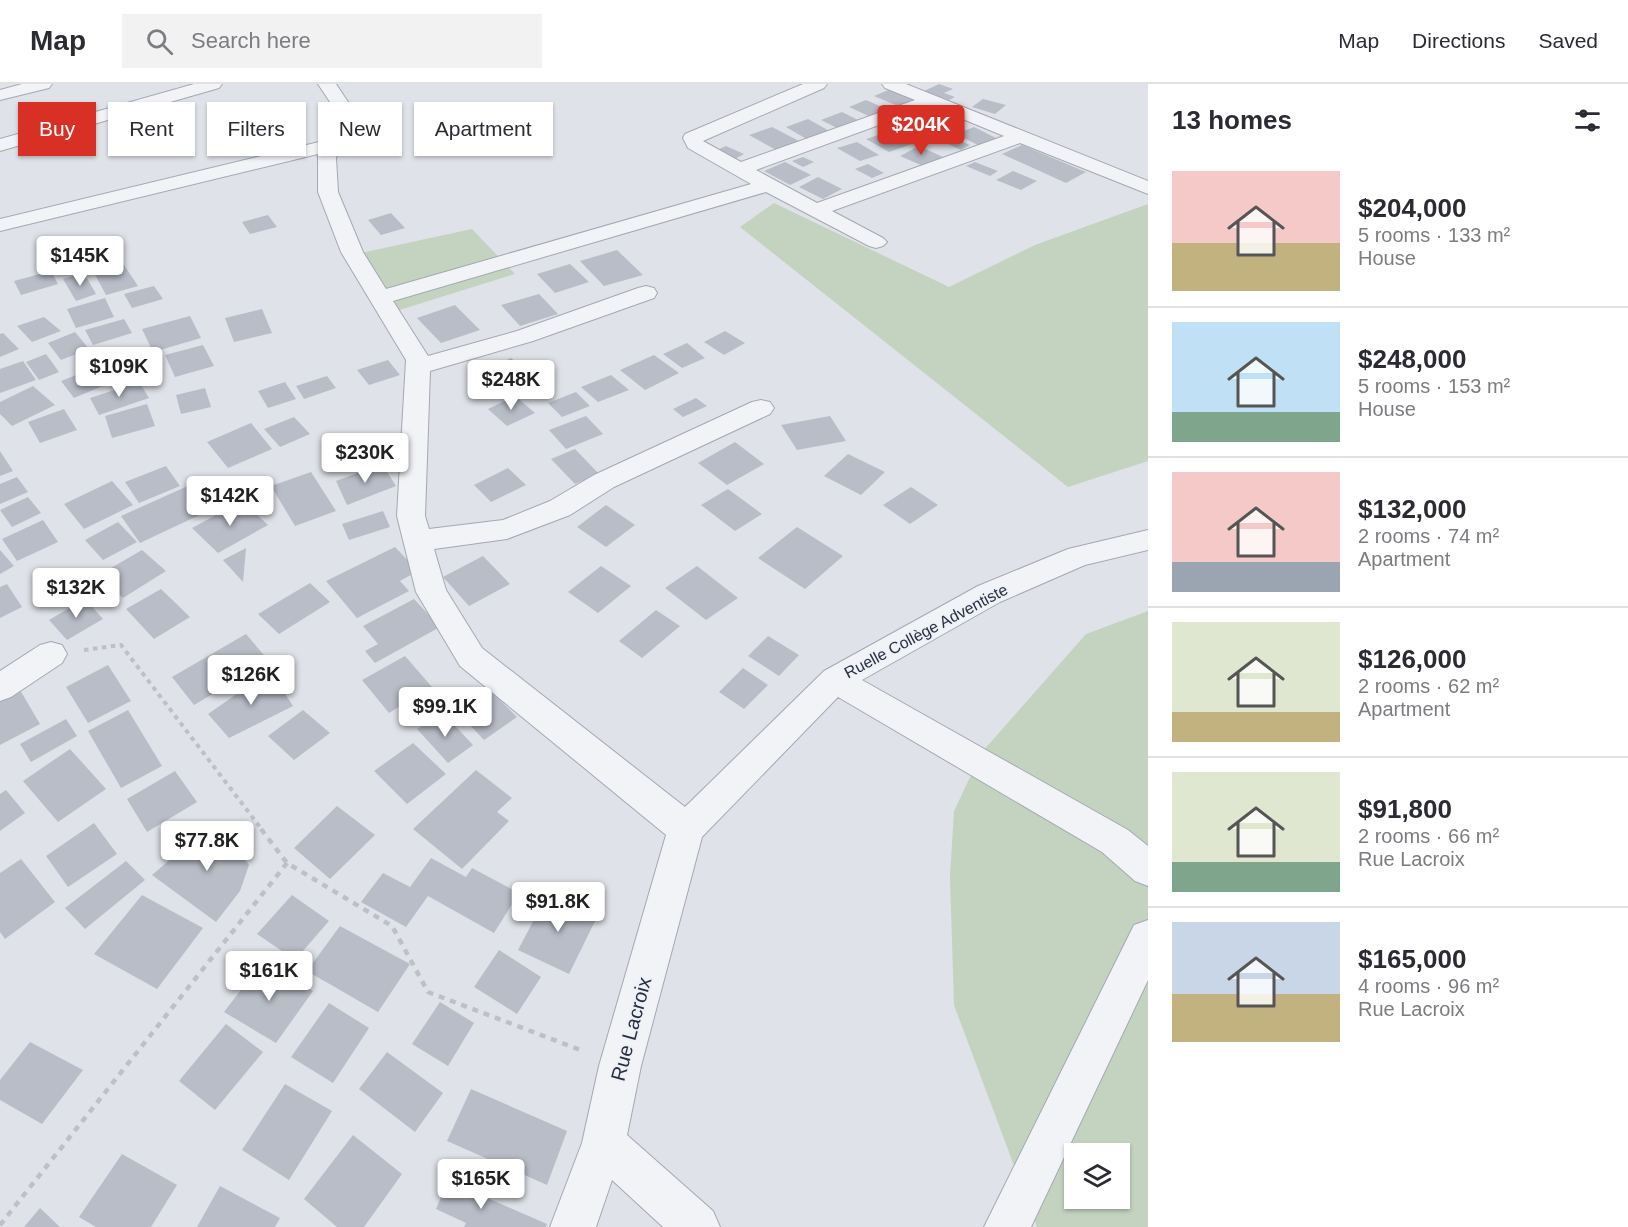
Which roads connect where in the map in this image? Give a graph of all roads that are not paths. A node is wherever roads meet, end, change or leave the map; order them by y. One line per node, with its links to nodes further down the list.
1 (43, 84): 7 (street)
2 (142, 84): 8 (street)
3 (213, 84): 8 (street)
4 (327, 84): 10 (street)
5 (818, 84): 15 (street)
6 (891, 84): 9 (street)
7 (0, 96)
8 (164, 97): 12 (street)
9 (932, 100): 11 (street); 15 (street)
10 (339, 102)
11 (1019, 137): 17 (street); 18 (street)
12 (0, 145)
13 (318, 148): 19 (street)
14 (327, 156): 22 (street)
15 (740, 169): 16 (street)
16 (768, 185): 18 (street); 22 (street)
17 (1148, 188)
18 (815, 210): 20 (street)
19 (0, 225)
20 (876, 242)
21 (645, 293): 23 (street)
22 (379, 298): 23 (street)
23 (417, 367): 26 (street)
24 (761, 408): 26 (street)
25 (1148, 540): 28 (street, Ruelle Collège Adventiste)
26 (417, 541): 30 (street)
27 (51, 654): 29 (street)
28 (835, 680): 30 (street, Ruelle Collège Adventiste); 31 (street)
29 (0, 688)
30 (686, 829): 33 (street, Rue Lacroix)
31 (1148, 869)
32 (1148, 938): 36 (street)
33 (604, 1143): 34 (street, Rue Lacroix); 35 (street)
34 (573, 1227)
35 (697, 1227)
36 (1007, 1227)

